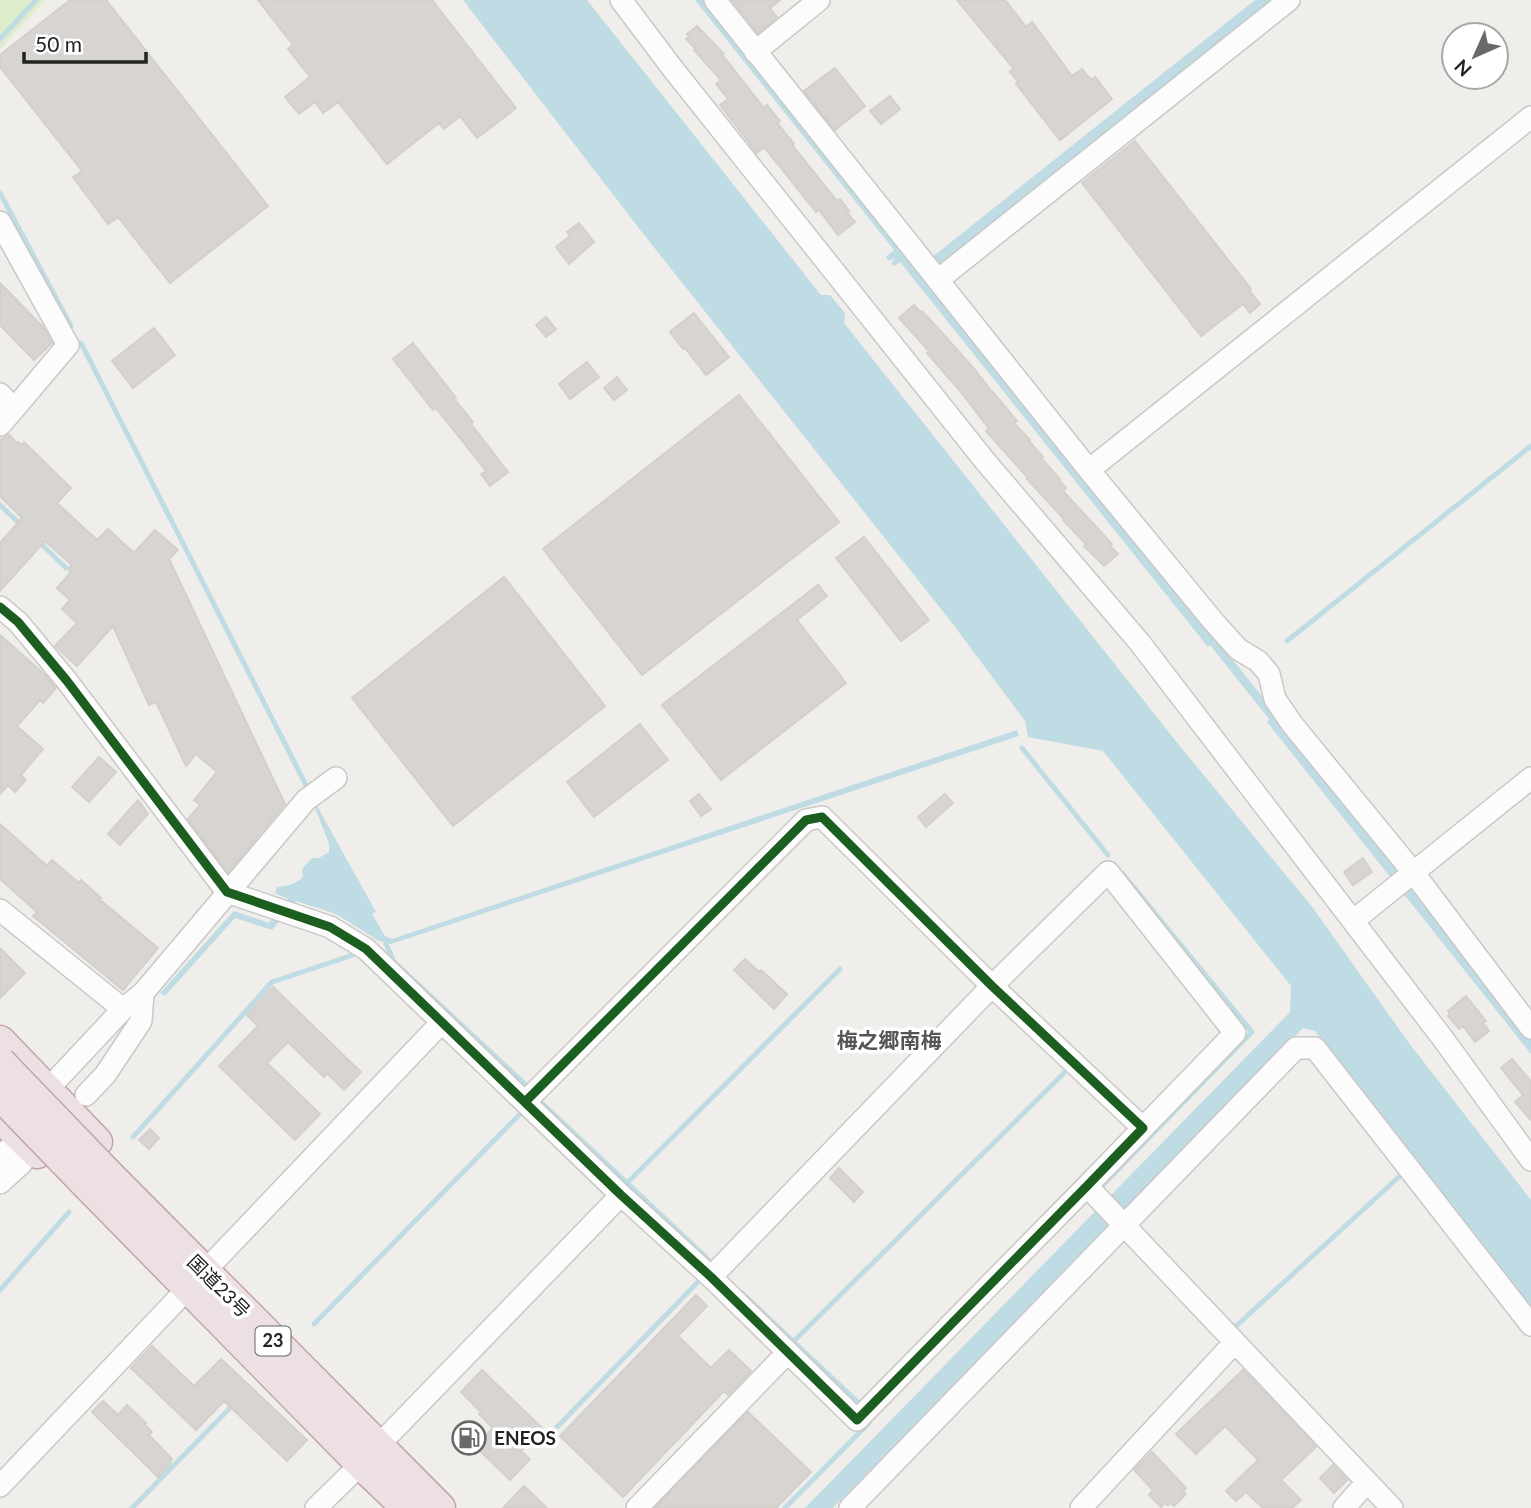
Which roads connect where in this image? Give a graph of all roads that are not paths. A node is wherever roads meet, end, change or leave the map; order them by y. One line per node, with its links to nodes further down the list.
1 (621, 0): 17 (street)
2 (715, 0): 5 (street)
3 (820, 0): 5 (street)
4 (1289, 0): 8 (street)
5 (755, 52): 8 (street)
6 (1531, 117): 10 (street)
7 (0, 222): 9 (street)
8 (938, 280): 10 (street)
9 (5, 409)
10 (1089, 470): 14 (street)
11 (0, 607): 15 (street)
12 (1531, 778): 14 (street)
13 (320, 789): 15 (street)
14 (1405, 879): 17 (street); 22 (street)
15 (227, 892): 19 (street); 21 (street)
16 (0, 910): 20 (street)
17 (1353, 921): 32 (street)
18 (992, 986): 28 (street); 29 (street); 29 (street); 38 (street)
19 (143, 993): 20 (street); 27 (street)
20 (123, 1009): 25 (street)
21 (442, 1022): 28 (street); 39 (street)
22 (1531, 1028)
23 (0, 1041): 25 (highway)
24 (0, 1062): 33 (highway, 国道23号 / 23, bridge)
25 (48, 1089): 39 (highway)
26 (0, 1095): 33 (highway, 国道23号 / 23, bridge)
27 (86, 1095)
28 (525, 1102): 36 (street)
29 (1143, 1128): 35 (street)
30 (14, 1139): 31 (street); 34 (street); 39 (highway)
31 (0, 1159)
32 (1531, 1160)
33 (98, 1181): 39 (highway, 国道23号 / 23)
34 (0, 1184)
35 (1093, 1192): 37 (street); 42 (street)
36 (621, 1195): 38 (street); 43 (street)
37 (1122, 1223): 40 (street); 41 (street); 50 (street)
38 (711, 1277): 42 (street)
39 (196, 1280): 43 (highway, 国道23号 / 23); 45 (street)
40 (1531, 1325)
41 (1235, 1342): 44 (street); 51 (street)
42 (788, 1353): 49 (street)
43 (369, 1455): 46 (street); 47 (highway, 国道23号 / 23); 48 (highway, 国道23号 / 23)
44 (1367, 1482): 52 (street); 53 (street)
45 (0, 1486)
46 (316, 1508)
47 (407, 1508)
48 (440, 1508)
49 (636, 1508)
50 (850, 1508)
51 (1081, 1508)
52 (1344, 1508)
53 (1392, 1508)

